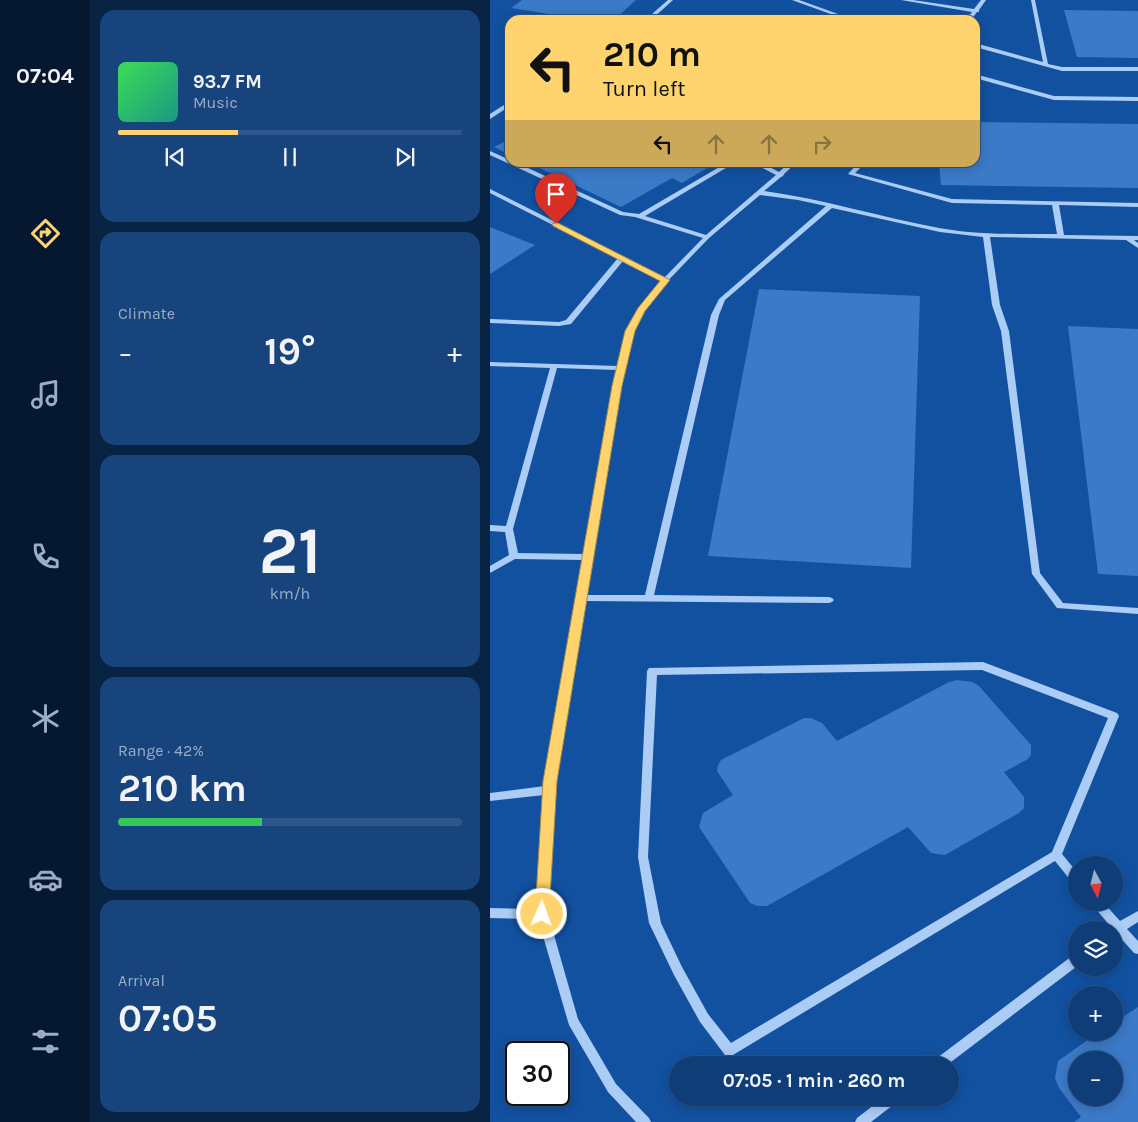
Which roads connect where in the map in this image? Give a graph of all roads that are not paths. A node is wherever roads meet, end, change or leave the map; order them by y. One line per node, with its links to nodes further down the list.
1 (672, 0): 7 (street)
2 (794, 0): 8 (street)
3 (903, 0): 6 (street)
4 (984, 0): 6 (street)
5 (1033, 0): 11 (street)
6 (977, 11): 9 (street)
7 (654, 15)
8 (838, 15)
9 (973, 15)
10 (980, 46): 11 (street)
11 (1046, 65): 12 (street)
12 (1138, 69)
13 (980, 77): 14 (street)
14 (1138, 100)
15 (505, 107): 16 (lane)
16 (490, 118)
17 (490, 153): 18 (street)
18 (505, 160)
19 (520, 167): 30 (street)
20 (724, 167): 30 (street)
21 (764, 167): 24 (street)
22 (789, 167): 24 (street)
23 (858, 167): 27 (street)
24 (781, 175): 26 (street)
25 (490, 191): 37 (street)
26 (761, 192): 28 (lane); 32 (street)
27 (1055, 203): 29 (street); 33 (street)
28 (831, 205): 31 (lane); 49 (street)
29 (1138, 205)
30 (640, 216): 32 (street)
31 (986, 235): 33 (lane); 51 (street)
32 (707, 237): 38 (street)
33 (1060, 237): 34 (lane)
34 (1128, 238): 35 (street); 36 (street)
35 (1138, 238)
36 (1138, 246)
37 (622, 258): 38 (street); 39 (street)
38 (666, 280): 42 (street)
39 (490, 321)
40 (490, 364): 41 (street)
41 (554, 366): 42 (street); 44 (street)
42 (621, 368): 46 (street)
43 (490, 528): 44 (street)
44 (509, 529): 45 (street)
45 (514, 556): 46 (street); 47 (street)
46 (588, 557): 48 (street)
47 (490, 570)
48 (581, 598): 49 (street); 52 (street)
49 (648, 598): 50 (street)
50 (829, 600)
51 (1138, 611)
52 (550, 790): 53 (street); 57 (street)
53 (490, 797)
54 (1056, 855): 54 (street); 55 (lane)
55 (1068, 870)
56 (490, 913): 57 (lane)
57 (542, 914): 65 (street)
58 (1138, 916): 59 (lane)
59 (1123, 926)
60 (1123, 936): 61 (street)
61 (1138, 949)
62 (1068, 966): 63 (street)
63 (949, 1056)
64 (882, 1106): 66 (street)
65 (642, 1121)
66 (861, 1122)

